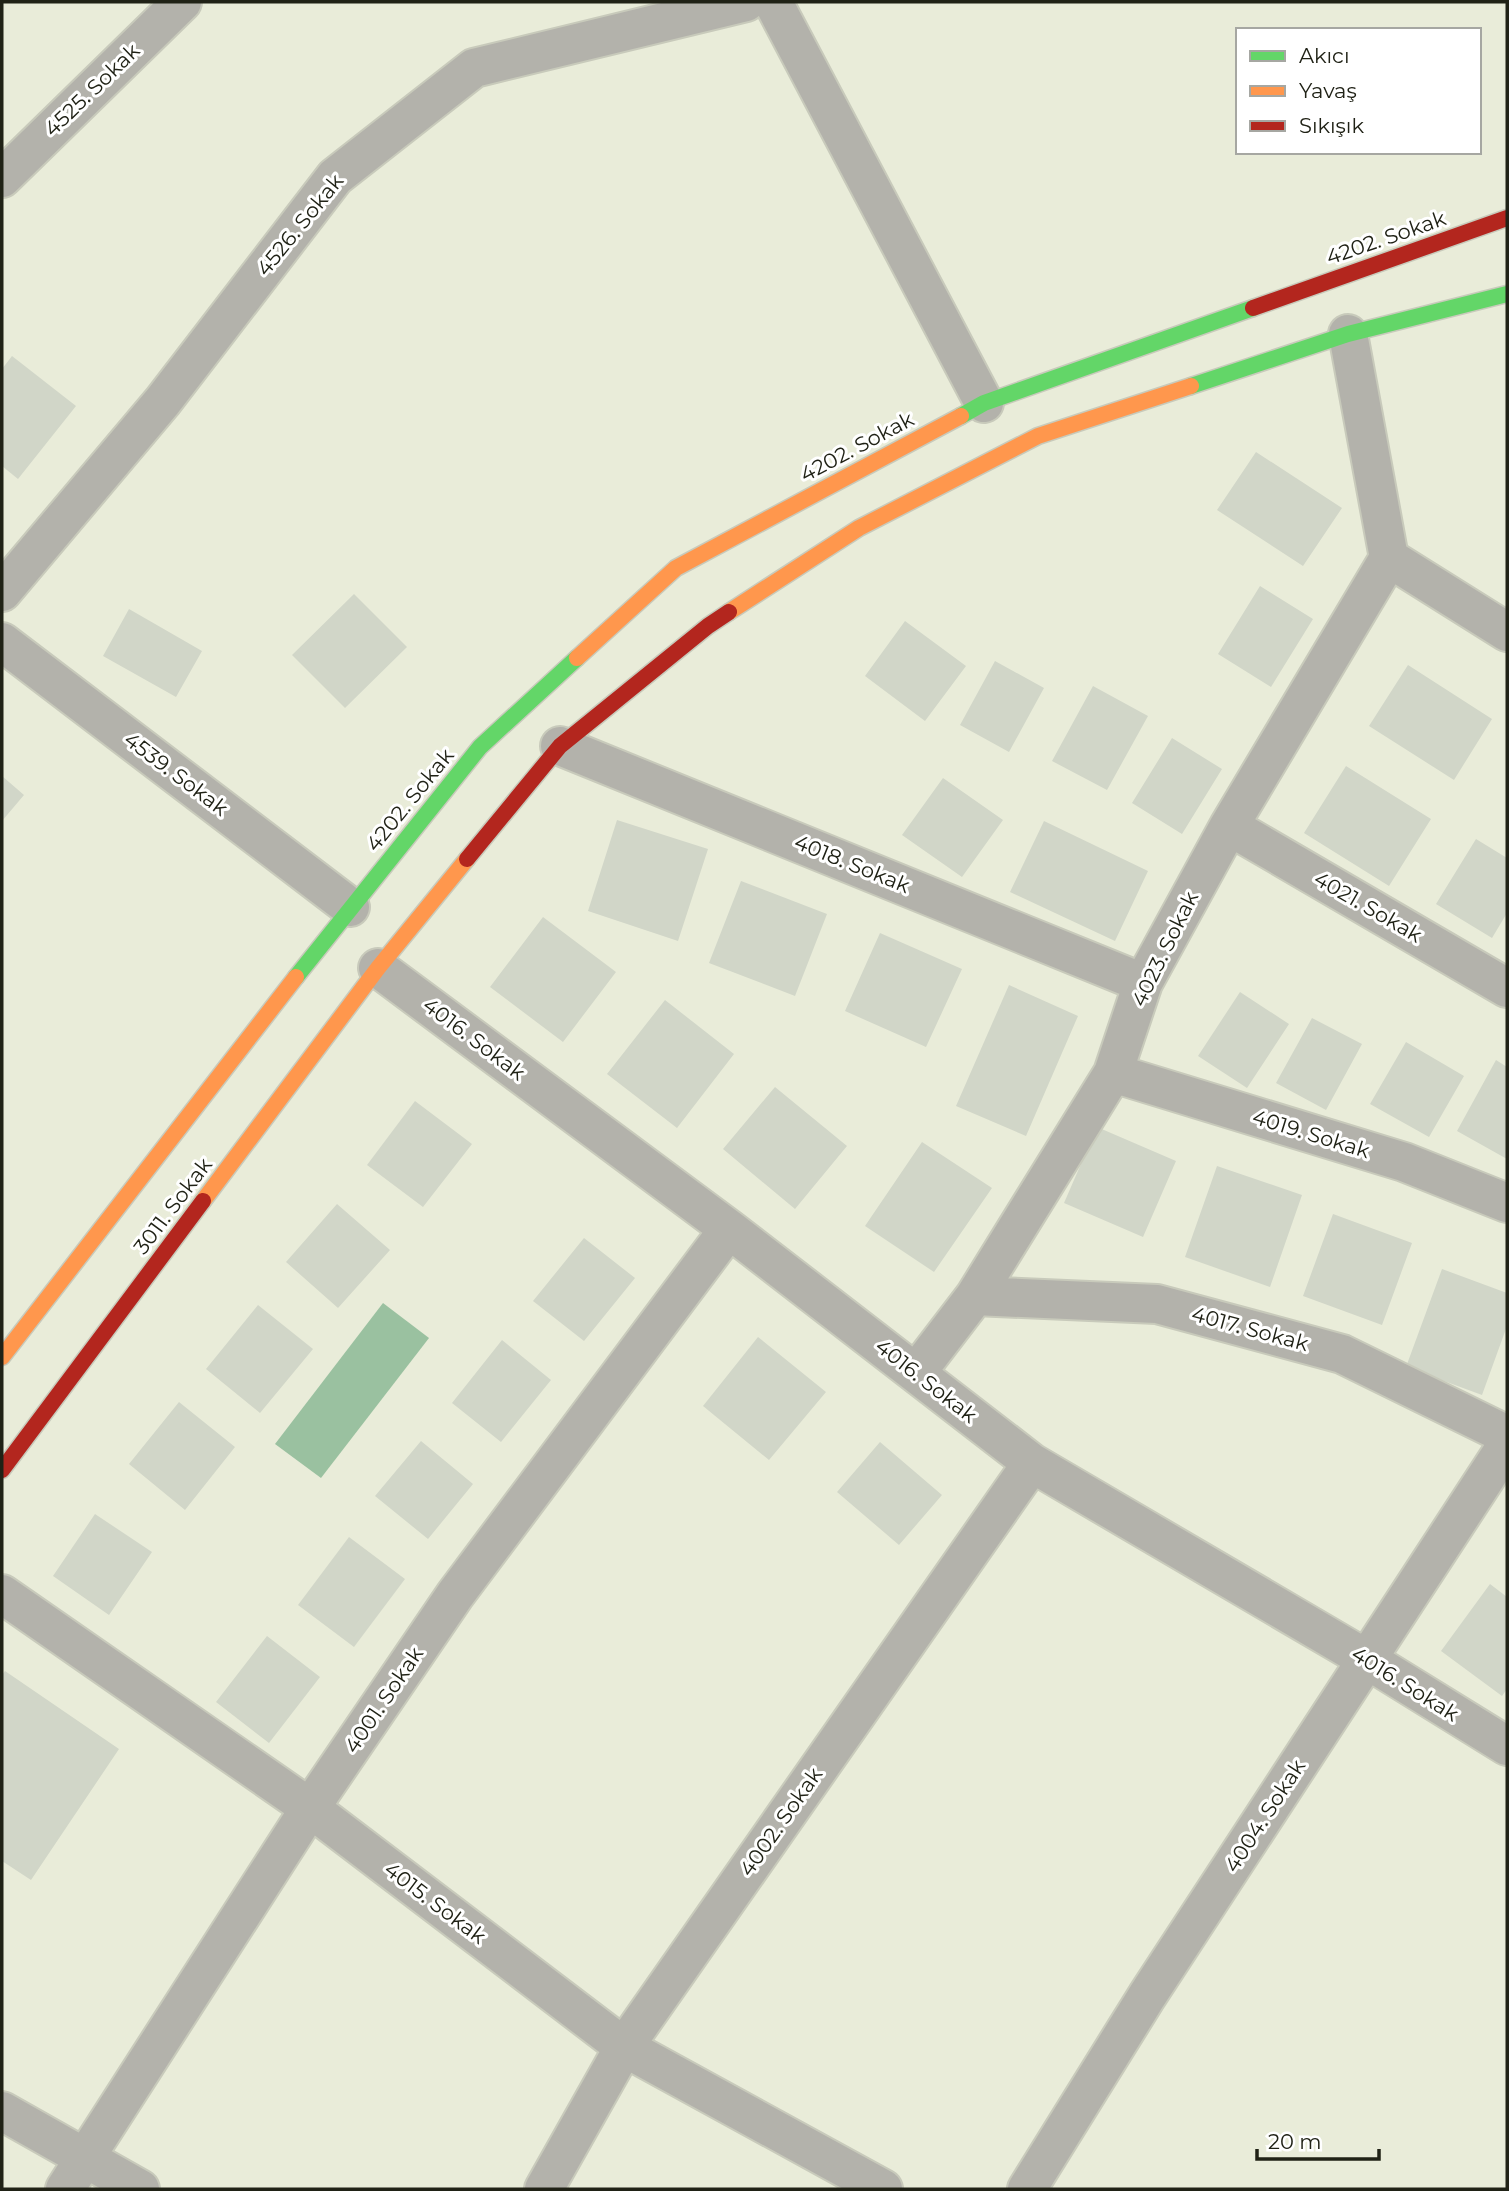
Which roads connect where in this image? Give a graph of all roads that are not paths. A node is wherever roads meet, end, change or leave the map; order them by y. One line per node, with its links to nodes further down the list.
1 (182, 2): 4 (street, 4525. Sokak)
2 (746, 2): 10 (street, 4526. Sokak)
3 (773, 2): 8 (street)
4 (2, 178)
5 (1507, 218): 8 (street, 4202. Sokak)
6 (1507, 294): 7 (street)
7 (1348, 334): 9 (street); 13 (street)
8 (984, 403): 15 (street, 4202. Sokak)
9 (1389, 558): 11 (street); 14 (street, 4023. Sokak)
10 (2, 592)
11 (1507, 632)
12 (2, 642): 15 (street, 4539. Sokak)
13 (560, 746): 16 (street); 17 (street, 4018. Sokak)
14 (1228, 826): 17 (street, 4023. Sokak); 18 (street, 4021. Sokak)
15 (350, 907): 23 (street, 3011. Sokak)
16 (378, 968): 21 (street, 4016. Sokak); 28 (street, 3011. Sokak)
17 (1143, 983): 19 (street, 4023. Sokak)
18 (1507, 988)
19 (1113, 1073): 20 (street, 4019. Sokak); 22 (street, 4023. Sokak)
20 (1507, 1203)
21 (729, 1229): 24 (street, 4016. Sokak); 32 (street, 4001. Sokak)
22 (975, 1296): 24 (street, 4023. Sokak); 25 (street, 4017. Sokak)
23 (2, 1357)
24 (916, 1373): 27 (street, 4016. Sokak)
25 (1507, 1435)
26 (1507, 1444): 30 (street, 4004. Sokak)
27 (1031, 1463): 30 (street, 4016. Sokak); 33 (street, 4002. Sokak)
28 (2, 1469)
29 (2, 1594): 32 (street, 4015. Sokak)
30 (1368, 1660): 31 (street, 4016. Sokak); 39 (street, 4004. Sokak)
31 (1507, 1746)
32 (310, 1808): 33 (street, 4015. Sokak); 35 (street, 4001. Sokak)
33 (624, 2048): 37 (street, 4002. Sokak); 38 (street, 4015. Sokak)
34 (2, 2111): 35 (street)
35 (74, 2174): 36 (street)
36 (140, 2189)
37 (544, 2189)
38 (883, 2189)
39 (1027, 2189)

